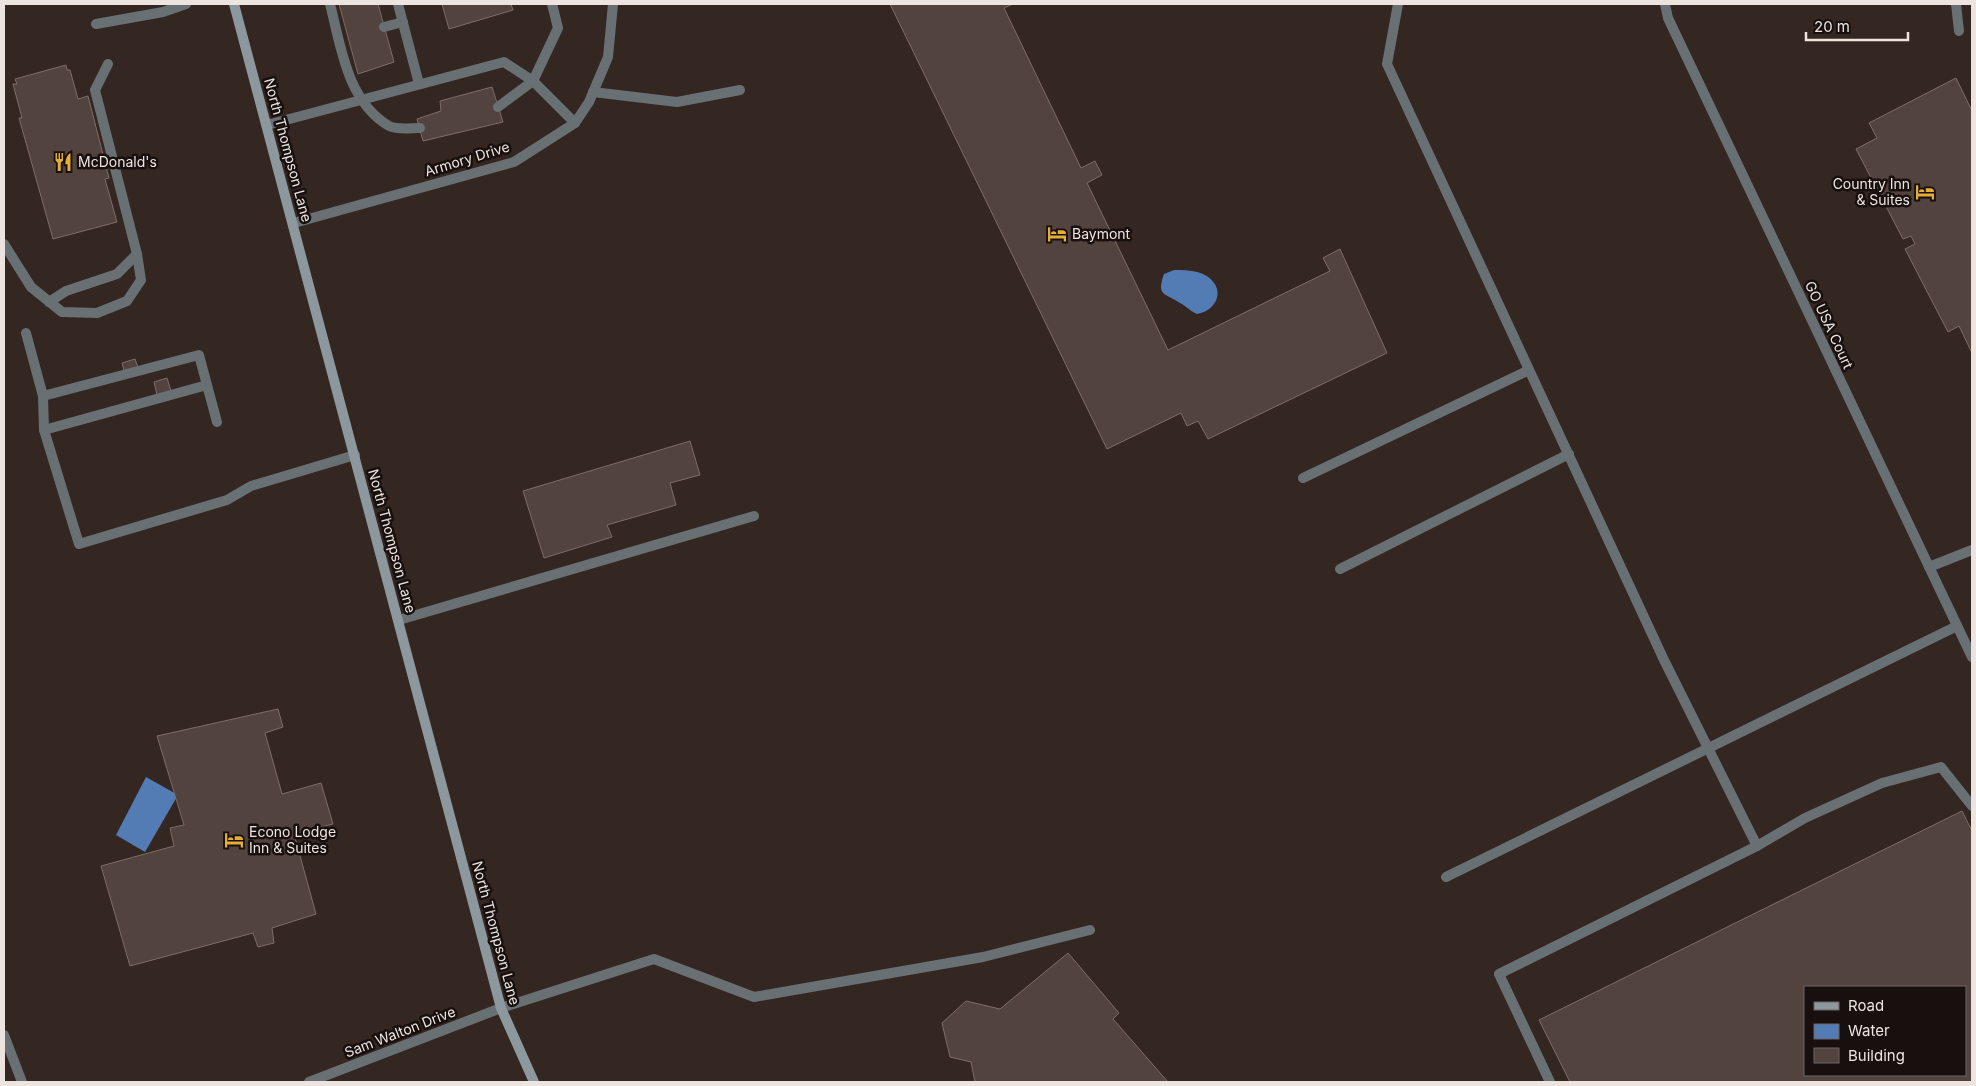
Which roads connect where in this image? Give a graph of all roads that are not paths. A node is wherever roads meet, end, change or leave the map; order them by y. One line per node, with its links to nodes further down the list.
1 (186, 4): 11 (street)
2 (234, 4): 22 (main road, North Thompson Lane)
3 (330, 4): 19 (street)
4 (398, 4): 10 (street)
5 (552, 4): 15 (street)
6 (613, 4): 18 (street, Armory Drive)
7 (1398, 4): 29 (street)
8 (1665, 4): 39 (street, GO USA Court)
9 (1956, 4): 13 (street)
10 (403, 22): 12 (street); 16 (street)
11 (96, 24)
12 (384, 27)
13 (1959, 31)
14 (108, 64): 26 (street)
15 (533, 81): 16 (street); 20 (street); 21 (street)
16 (419, 84): 19 (street)
17 (740, 90): 18 (street)
18 (593, 92): 21 (street, Armory Drive)
19 (359, 99): 22 (street); 23 (street)
20 (498, 107)
21 (575, 123): 24 (street, Armory Drive)
22 (268, 125): 24 (main road, North Thompson Lane)
23 (420, 128)
24 (294, 223): 35 (main road, North Thompson Lane)
25 (4, 244): 27 (street)
26 (137, 254): 27 (street); 27 (street)
27 (49, 302)
28 (26, 333): 31 (street)
29 (1529, 370): 34 (street); 36 (street)
30 (208, 384): 31 (street); 32 (street); 33 (street)
31 (43, 396): 33 (street)
32 (217, 422)
33 (44, 430): 35 (street)
34 (1569, 454): 40 (street); 44 (street)
35 (355, 455): 41 (main road, North Thompson Lane)
36 (1302, 478)
37 (754, 516): 41 (street)
38 (1972, 550): 39 (street)
39 (1929, 567): 42 (street, GO USA Court)
40 (1340, 569)
41 (399, 620): 49 (main road, North Thompson Lane)
42 (1957, 626): 43 (street, GO USA Court); 44 (street)
43 (1972, 657)
44 (1709, 748): 46 (street); 47 (street)
45 (1972, 806): 46 (street)
46 (1757, 846): 54 (street)
47 (1446, 877)
48 (1090, 930): 49 (street, Sam Walton Drive)
49 (501, 1008): 52 (street, Sam Walton Drive); 53 (main road, North Thompson Lane)
50 (4, 1035): 51 (street)
51 (22, 1082)
52 (309, 1082)
53 (534, 1082)
54 (1550, 1082)

